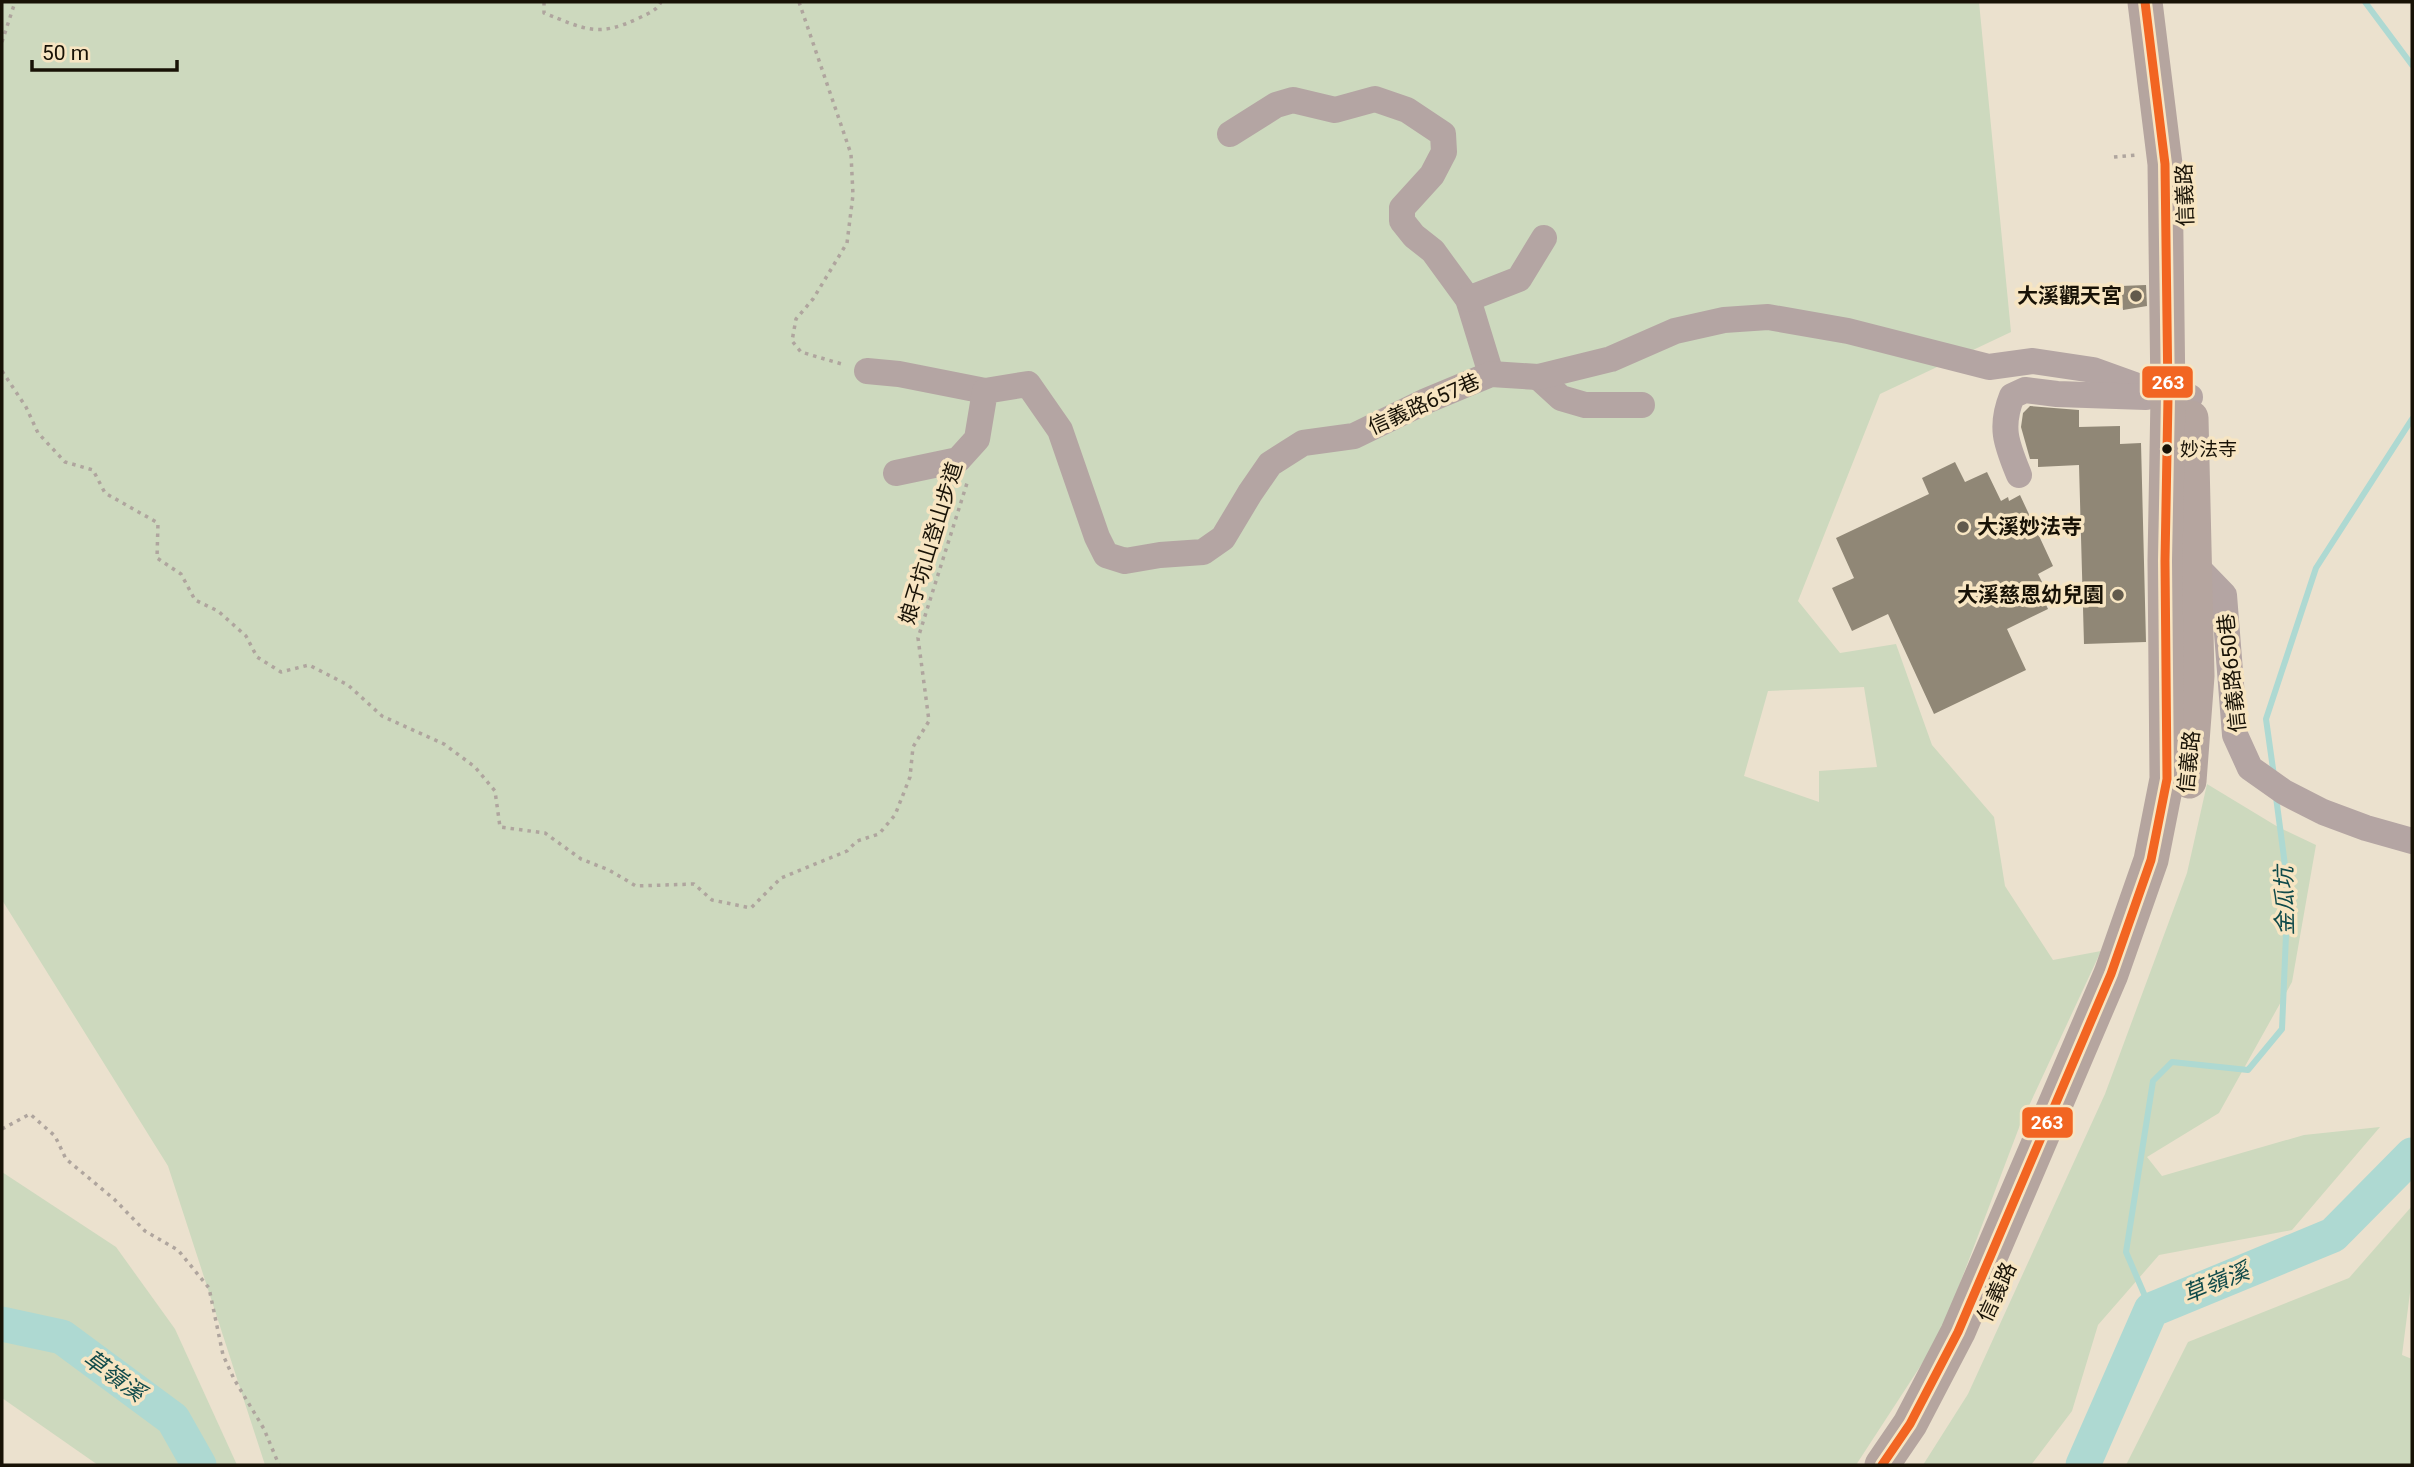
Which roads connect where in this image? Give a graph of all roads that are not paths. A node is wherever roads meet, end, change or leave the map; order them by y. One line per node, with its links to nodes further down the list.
1 (2145, 2): 10 (main road, 信義路)
2 (2166, 2): 10 (main road, 信義路)
3 (1230, 134): 5 (street)
4 (1544, 238): 5 (street)
5 (1468, 299): 7 (street)
6 (867, 371): 9 (street)
7 (1491, 374): 8 (street, 信義路657巷); 9 (street, 信義路657巷)
8 (1538, 377): 10 (street, 信義路657巷); 11 (street)
9 (985, 391): 12 (street)
10 (2179, 397): 13 (street); 14 (main road, 信義路)
11 (1642, 405)
12 (896, 474)
13 (2019, 475)
14 (2179, 562): 15 (street, 信義路650巷); 16 (main road, 信義路); 17 (main road, 信義路)
15 (2412, 841)
16 (1882, 1465)
17 (1908, 1465)

